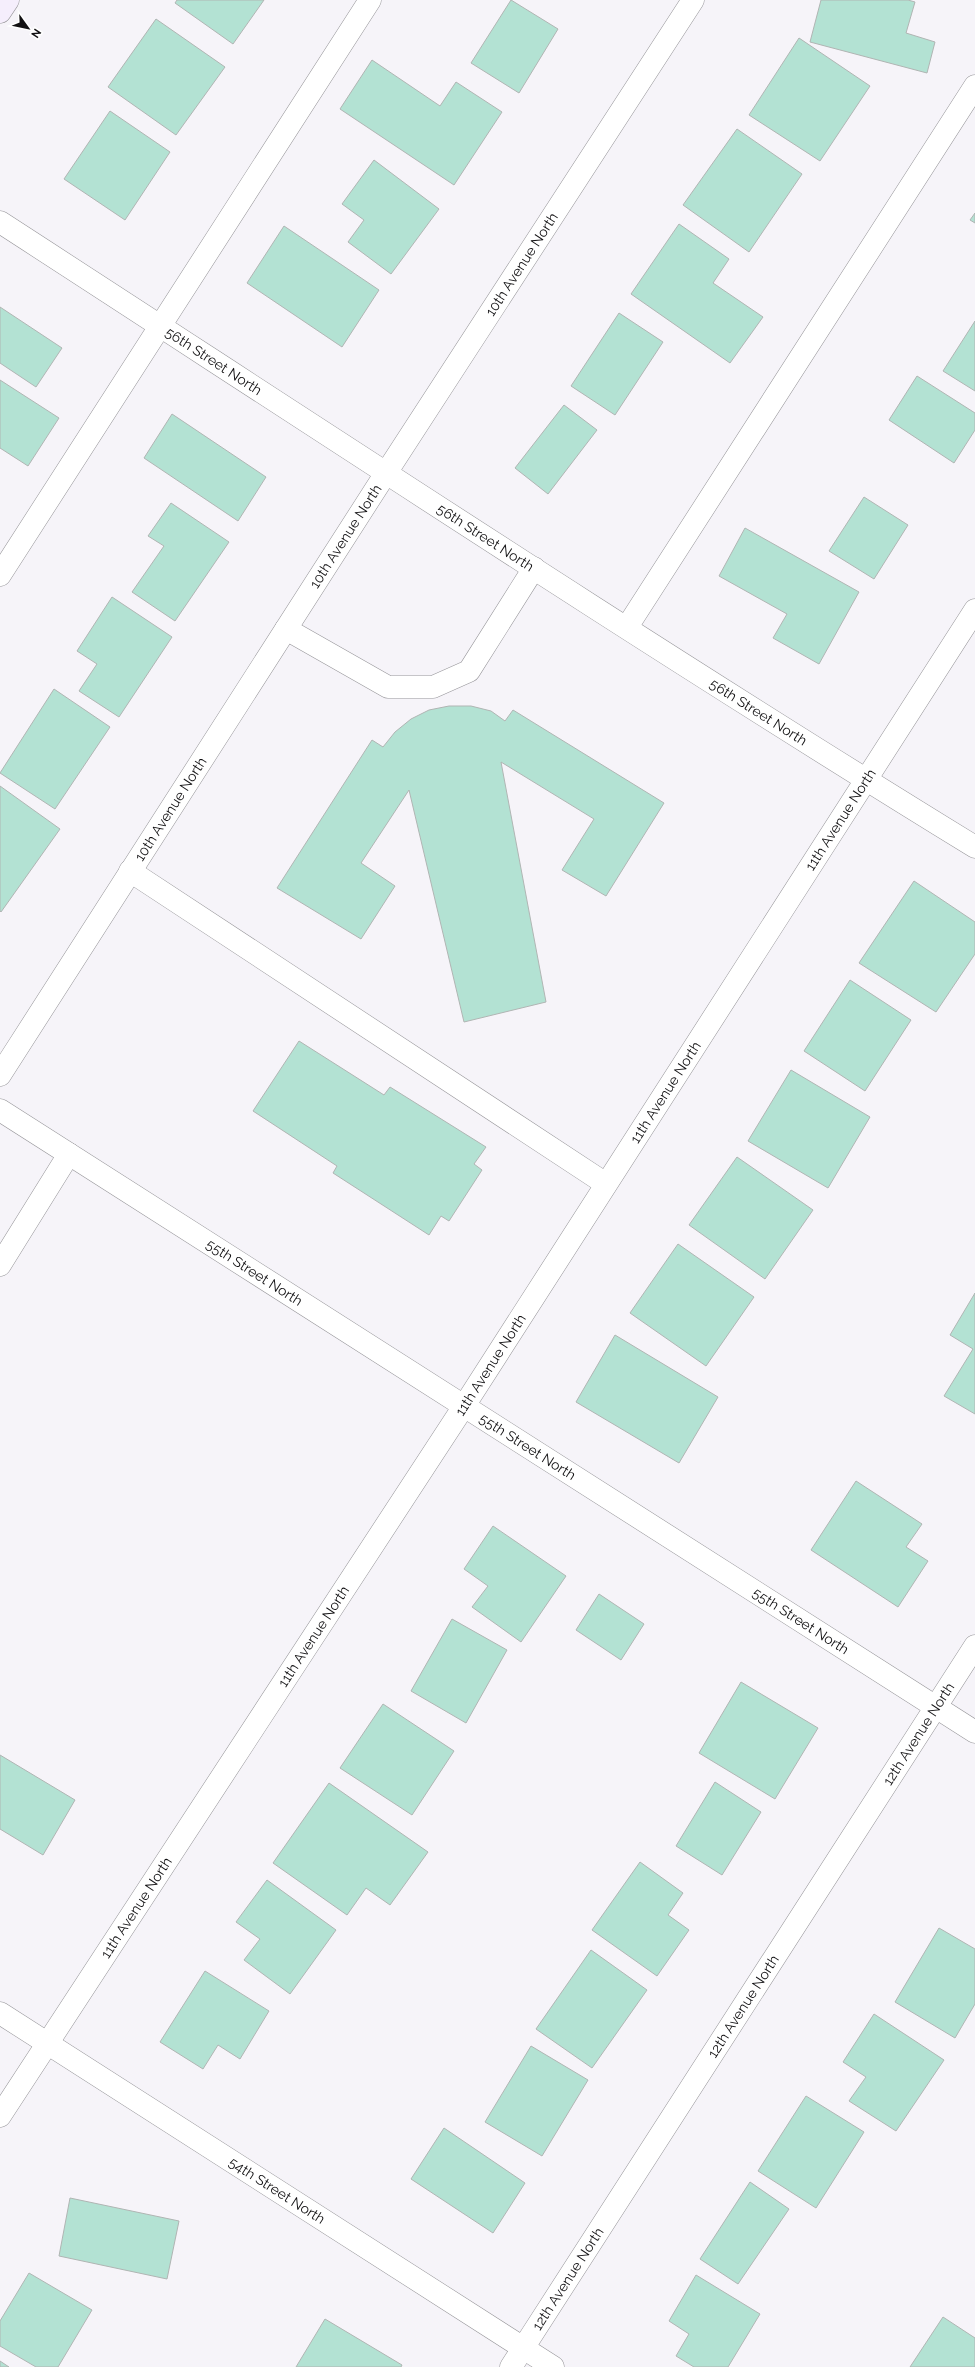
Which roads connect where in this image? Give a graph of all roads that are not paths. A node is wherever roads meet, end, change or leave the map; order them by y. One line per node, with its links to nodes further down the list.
1 (8, 0): 4 (street)
2 (370, 0): 7 (street)
3 (693, 0): 8 (street, 10th Avenue North)
4 (0, 12)
5 (975, 86): 12 (street)
6 (0, 222): 7 (street, 56th Street North)
7 (161, 327): 8 (street, 56th Street North); 10 (street)
8 (386, 472): 9 (street, 56th Street North); 13 (street, 10th Avenue North)
9 (534, 568): 12 (street, 56th Street North); 13 (street)
10 (0, 575)
11 (975, 610): 14 (street, 11th Avenue North)
12 (627, 627): 14 (street, 56th Street North)
13 (286, 629): 16 (street, 10th Avenue North)
14 (865, 780): 15 (street, 56th Street North); 20 (street, 11th Avenue North)
15 (975, 847)
16 (130, 871): 17 (street, 10th Avenue North); 20 (street)
17 (0, 1075)
18 (0, 1110): 19 (street, 55th Street North)
19 (69, 1154): 21 (street); 22 (street, 55th Street North)
20 (606, 1184): 22 (street, 11th Avenue North)
21 (0, 1265)
22 (464, 1406): 24 (street, 55th Street North); 27 (street, 11th Avenue North)
23 (975, 1646): 24 (street, 12th Avenue North)
24 (935, 1707): 25 (street, 55th Street North); 29 (street, 12th Avenue North)
25 (975, 1732)
26 (0, 2013): 27 (street, 54th Street North)
27 (48, 2043): 28 (street, 11th Avenue North); 29 (street, 54th Street North)
28 (0, 2116)
29 (523, 2348): 30 (street, 12th Avenue North); 31 (street, 54th Street North)
30 (511, 2367)
31 (553, 2367)

